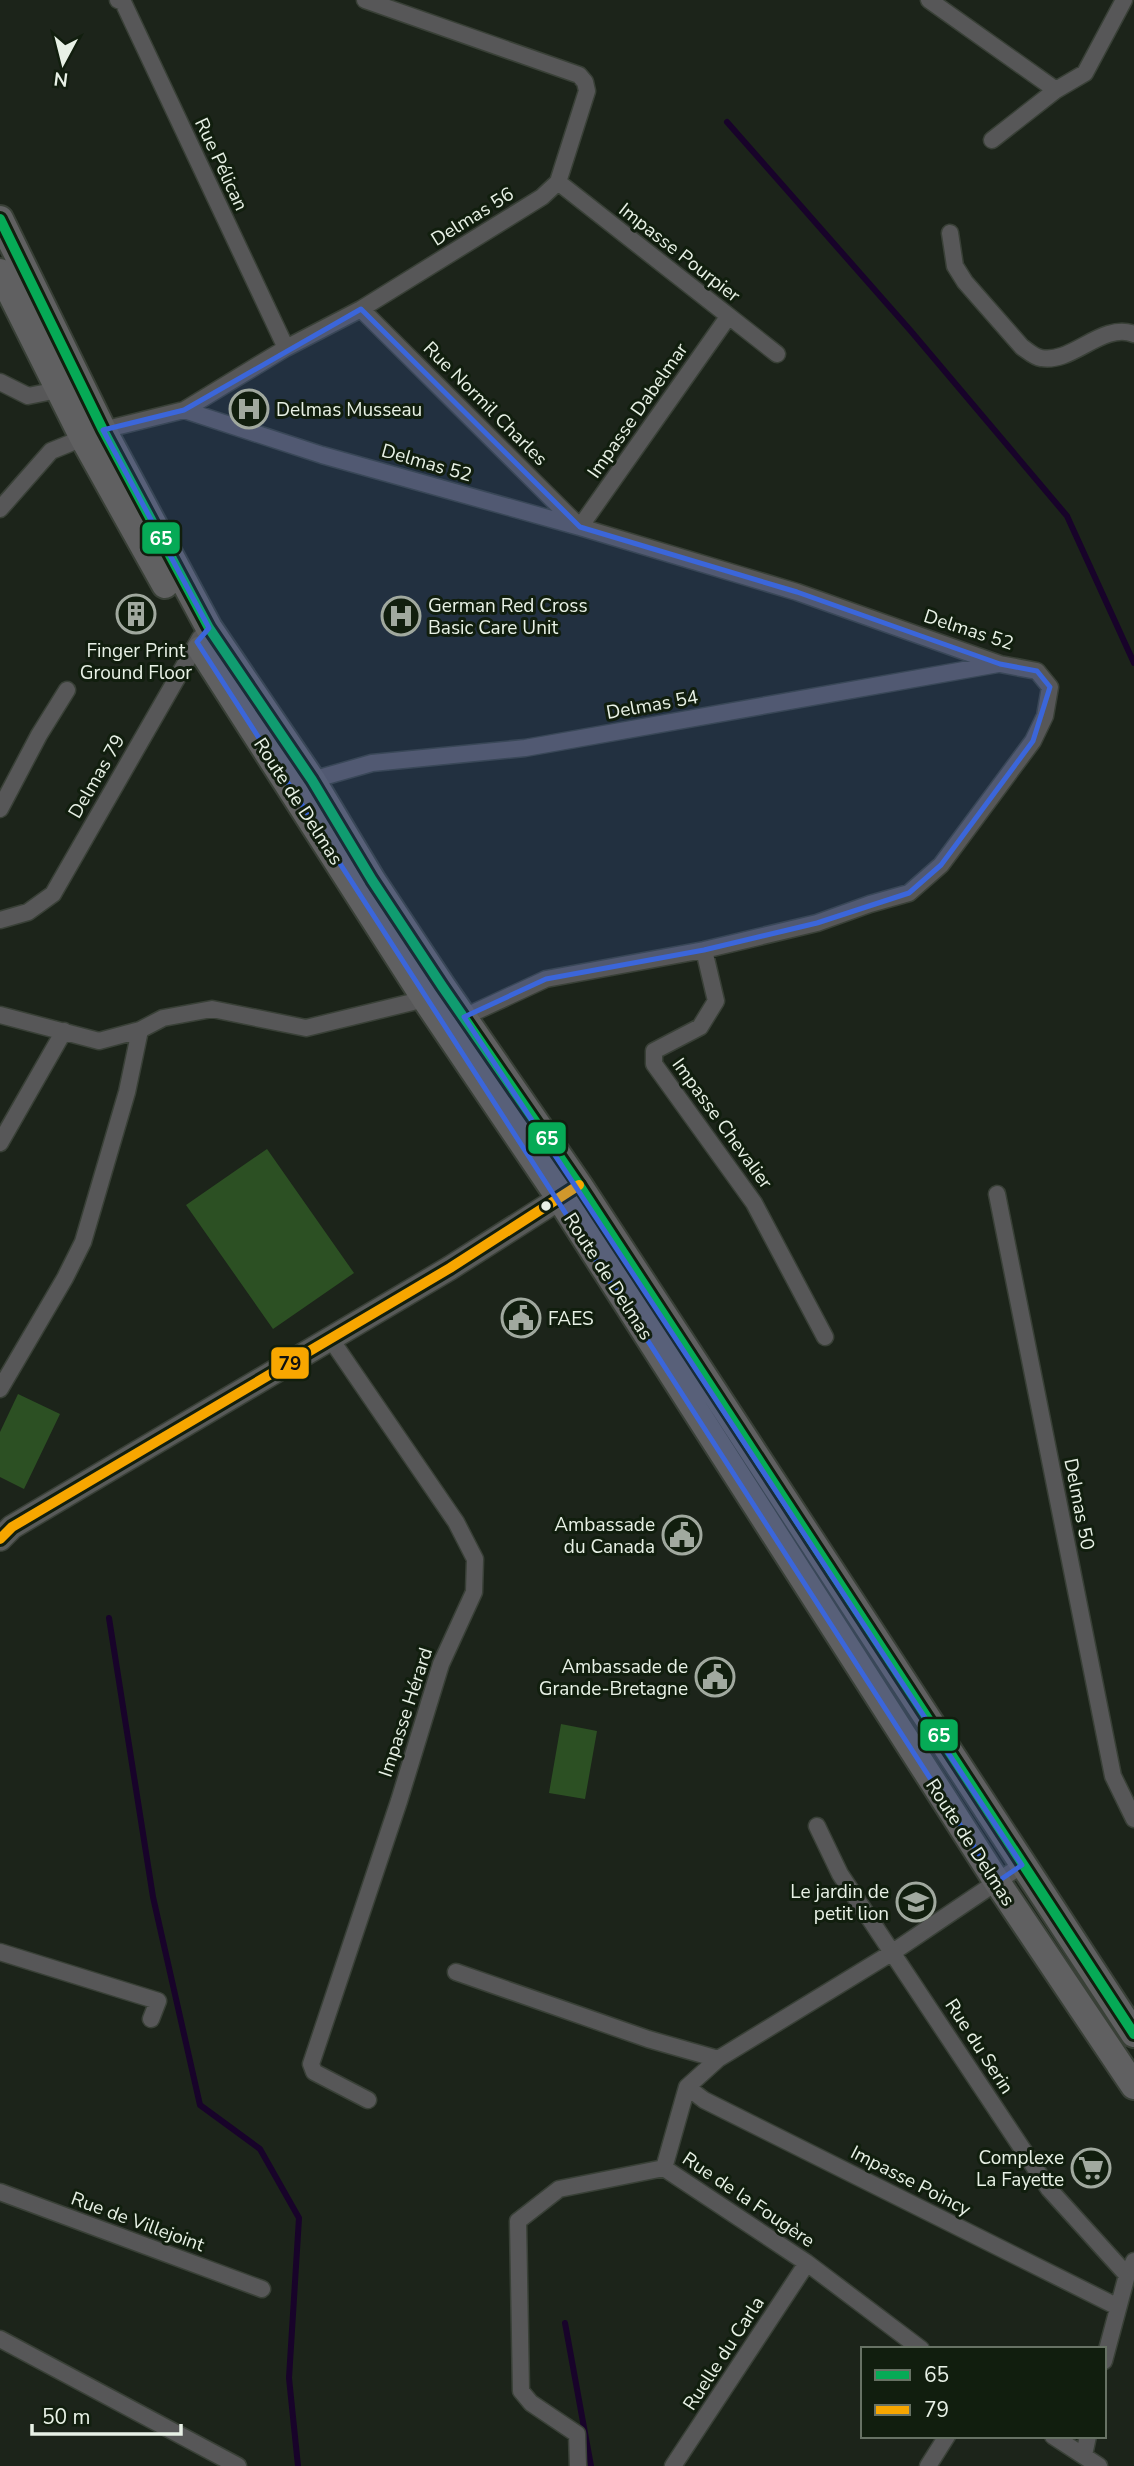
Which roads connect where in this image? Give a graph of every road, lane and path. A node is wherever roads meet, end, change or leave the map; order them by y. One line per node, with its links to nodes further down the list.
1 (118, 0): 14 (street, Rue Pélican)
2 (365, 0): 7 (street)
3 (929, 0): 5 (street)
4 (1124, 0): 5 (street)
5 (1056, 90): 6 (street)
6 (992, 140)
7 (558, 182): 11 (street, Delmas 56); 12 (street, Impasse Pourpier)
8 (0, 219): 19 (main road, Route de Delmas)
9 (950, 233): 13 (street)
10 (0, 272): 17 (main road, Route de Delmas)
11 (362, 309): 14 (street, Delmas 56); 21 (street, Rue Normil Charles)
12 (728, 317): 15 (street, Impasse Pourpier); 21 (street, Impasse Dabelmar)
13 (1134, 334)
14 (286, 348): 18 (street, Delmas 56)
15 (777, 354)
16 (0, 382): 17 (street)
17 (58, 390): 19 (main road, Route de Delmas)
18 (184, 410): 19 (street, Delmas 56); 21 (street, Delmas 52)
19 (93, 434): 20 (street, Delmas 56); 22 (main road, Route de Delmas)
20 (0, 509)
21 (580, 527): 23 (street, Delmas 52)
22 (203, 635): 25 (main road, Route de Delmas); 27 (street, Delmas 79); 29 (main road, Route de Delmas)
23 (1000, 664): 25 (street, Delmas 54); 28 (street, Delmas 52)
24 (67, 690): 26 (street)
25 (312, 780): 29 (main road, Route de Delmas)
26 (0, 809)
27 (0, 919)
28 (704, 950): 31 (street, Delmas 52); 37 (street, Impasse Chevalier)
29 (434, 993): 31 (main road, Route de Delmas); 32 (street); 35 (main road, Route de Delmas)
30 (0, 1015): 33 (street)
31 (464, 1017): 35 (main road, Route de Delmas)
32 (140, 1030): 33 (street); 39 (street)
33 (64, 1031): 34 (street)
34 (0, 1143)
35 (570, 1192): 38 (street); 43 (main road, Route de Delmas); 44 (main road, Route de Delmas)
36 (997, 1194): 41 (street, Delmas 50)
37 (825, 1337)
38 (330, 1338): 40 (street); 53 (street, Impasse Hérard)
39 (0, 1389)
40 (0, 1539)
41 (1134, 1819)
42 (817, 1826): 46 (street, Rue du Serin)
43 (1022, 1865): 44 (street); 49 (main road, Route de Delmas)
44 (997, 1882): 46 (street); 51 (main road, Route de Delmas)
45 (0, 1952): 48 (street)
46 (893, 1952): 50 (street); 57 (street, Rue du Serin)
47 (456, 1972): 50 (street)
48 (152, 2019)
49 (1134, 2034)
50 (718, 2059): 52 (street)
51 (1134, 2086)
52 (687, 2087): 54 (street); 59 (street, Impasse Poincy)
53 (369, 2100)
54 (664, 2168): 56 (street, Rue de la Fougère); 68 (street, Rue de la Fougère)
55 (0, 2193): 58 (street, Rue de Villejoint)
56 (807, 2263): 61 (street, Rue de la Fougère); 69 (street, Ruelle du Carla)
57 (1131, 2268): 59 (street)
58 (262, 2289)
59 (1118, 2307): 62 (street)
60 (0, 2339): 67 (street)
61 (918, 2347)
62 (1106, 2353)
63 (946, 2438): 70 (street)
64 (1056, 2438): 66 (street)
65 (1088, 2438): 66 (street)
66 (1084, 2455): 71 (street)
67 (238, 2466)
68 (578, 2466)
69 (673, 2466)
70 (928, 2466)
71 (1099, 2466)

